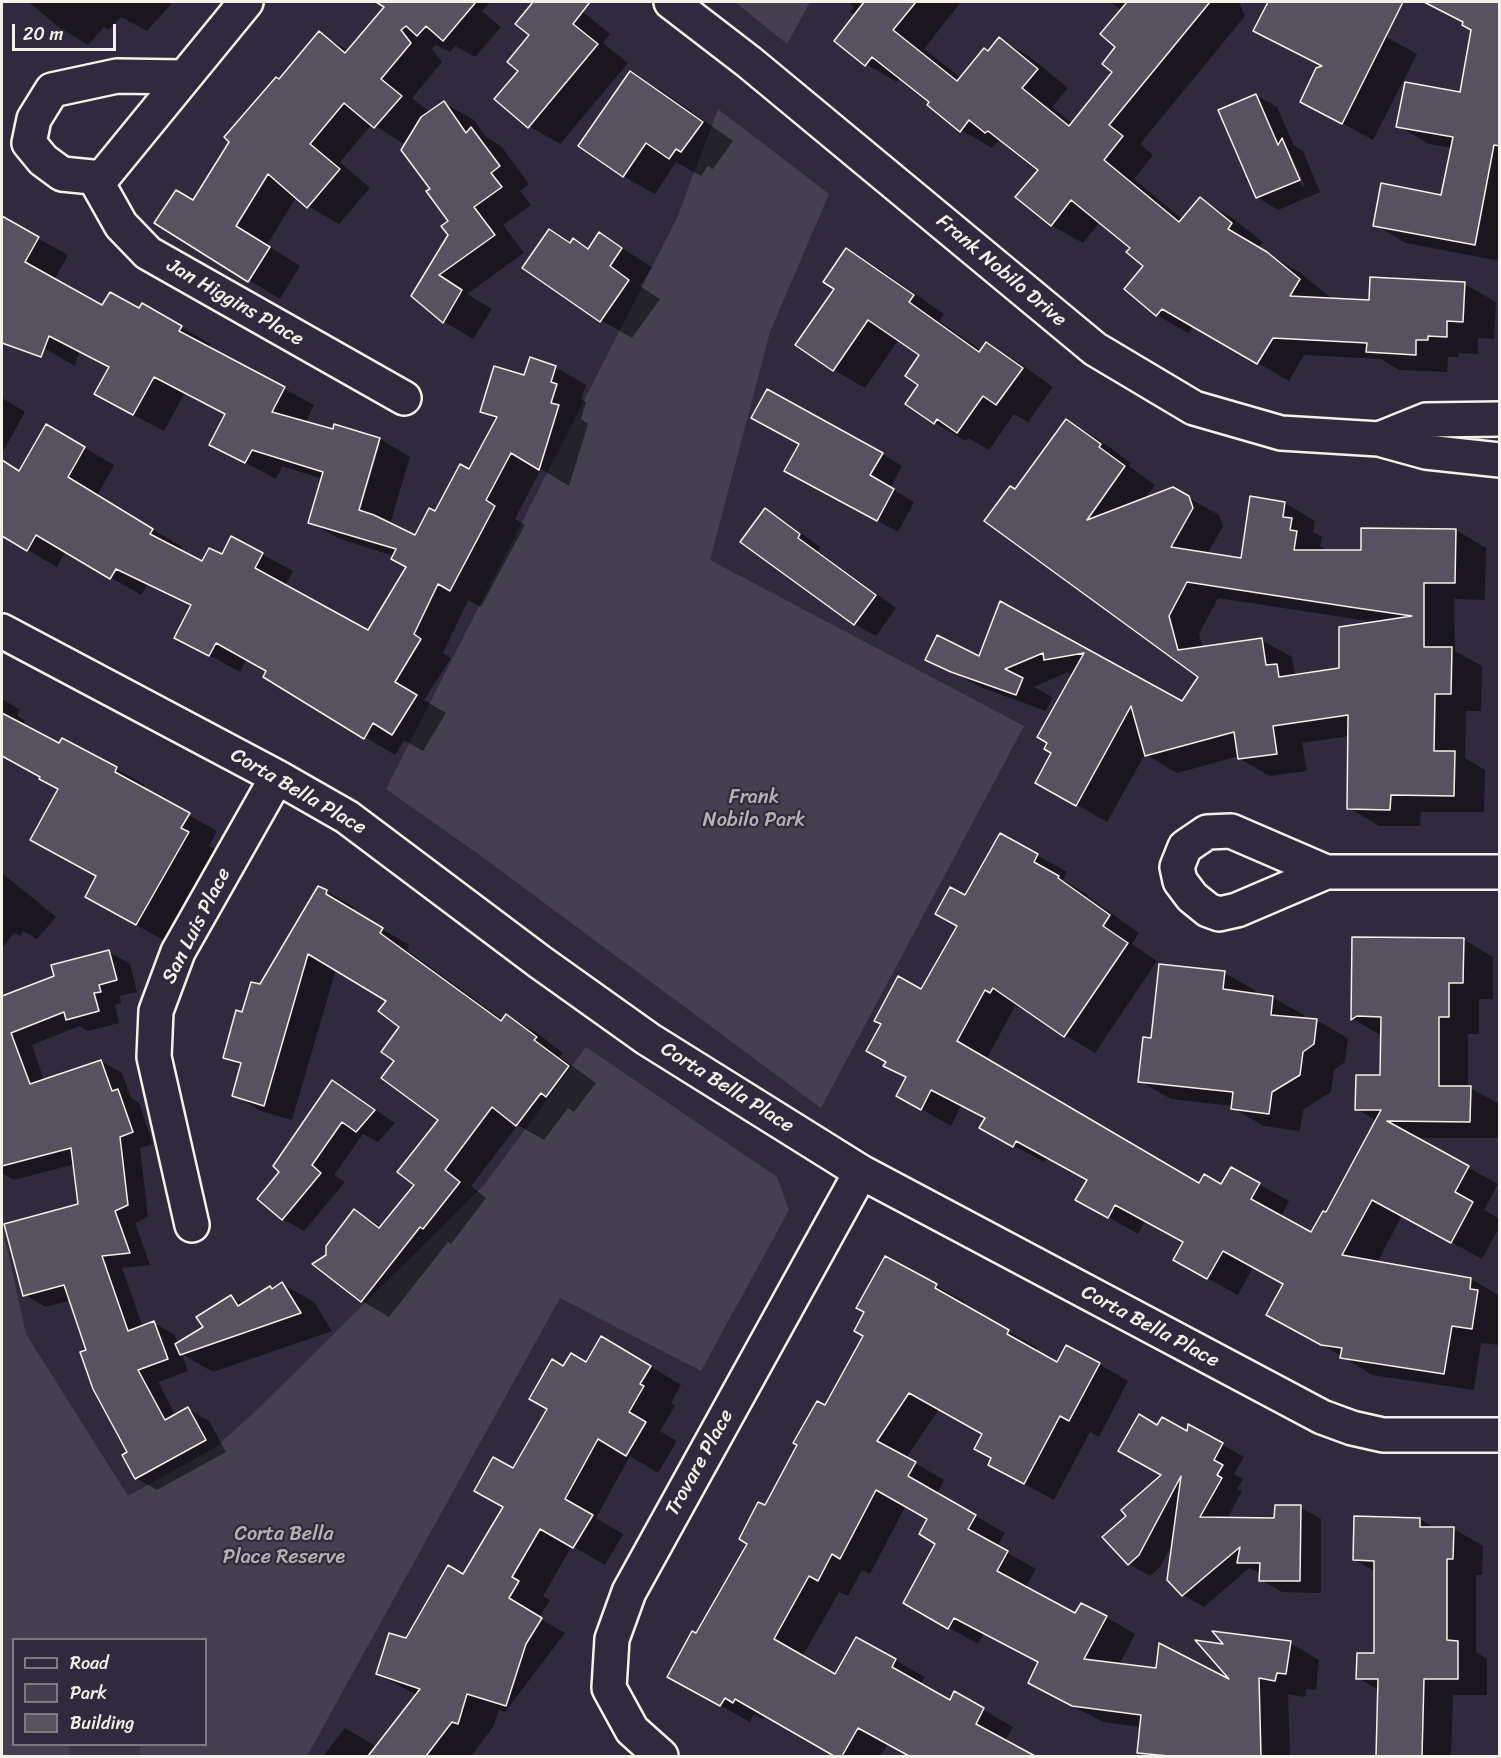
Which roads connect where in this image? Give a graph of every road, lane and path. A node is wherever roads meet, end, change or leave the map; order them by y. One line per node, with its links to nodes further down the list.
1 (246, 2): 3 (street)
2 (671, 2): 7 (street, Frank Nobilo Drive)
3 (184, 77): 4 (street); 4 (street)
4 (94, 177): 5 (street, Jan Higgins Place)
5 (404, 398)
6 (1500, 419): 7 (street, Frank Nobilo Drive)
7 (1379, 439): 8 (street, Frank Nobilo Drive)
8 (1500, 460)
9 (2, 631): 10 (street, Corta Bella Place)
10 (277, 777): 13 (street, Corta Bella Place); 14 (street, San Luis Place)
11 (1326, 872): 12 (street)
12 (1500, 872)
13 (861, 1172): 15 (street, Corta Bella Place); 16 (street, Trovare Place)
14 (192, 1225)
15 (1500, 1435)
16 (661, 1756)

